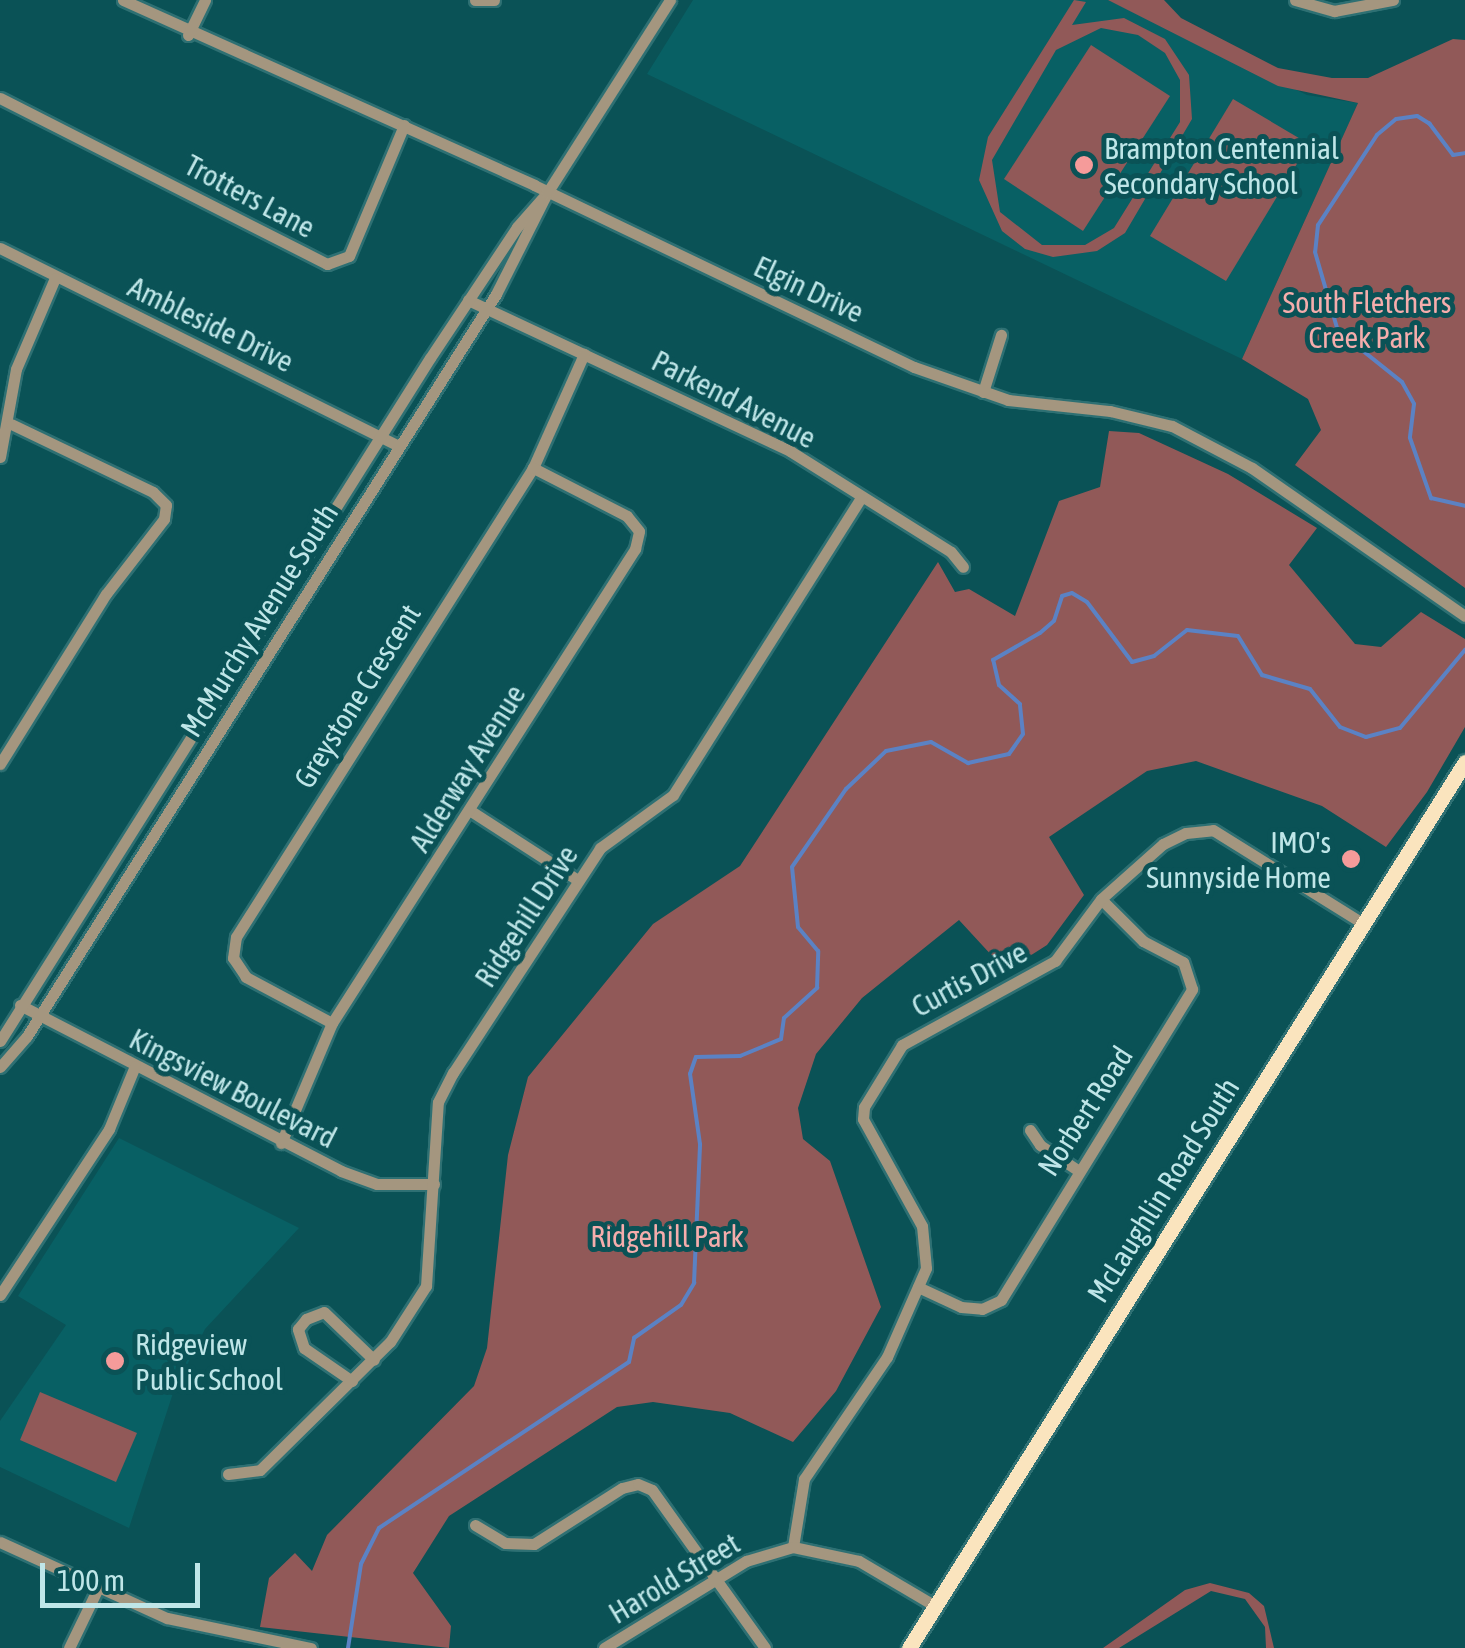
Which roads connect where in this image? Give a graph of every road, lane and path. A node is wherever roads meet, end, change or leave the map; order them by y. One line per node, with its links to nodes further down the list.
1 (122, 0): 8 (street, Elgin Drive)
2 (206, 0): 8 (street)
3 (474, 0): 4 (street)
4 (494, 0)
5 (670, 0): 11 (street, McMurchy Avenue South)
6 (1296, 0): 7 (street)
7 (1394, 0)
8 (188, 35): 10 (street, Elgin Drive)
9 (0, 98): 10 (street, Trotters Lane)
10 (404, 125): 11 (street, Elgin Drive)
11 (548, 193): 14 (street, McMurchy Avenue South); 15 (street, McMurchy Avenue South); 18 (street, Elgin Drive)
12 (0, 248): 13 (street, Ambleside Drive)
13 (55, 278): 19 (street); 20 (street, Ambleside Drive)
14 (468, 300): 15 (street, Parkend Avenue); 20 (street, McMurchy Avenue South)
15 (486, 308): 17 (street, Parkend Avenue); 21 (street, McMurchy Avenue South)
16 (1001, 335): 18 (street)
17 (584, 354): 23 (street, Greystone Crescent); 24 (street, Parkend Avenue)
18 (983, 392): 26 (street, Elgin Drive)
19 (10, 424): 22 (street); 28 (street)
20 (382, 435): 21 (street, Ambleside Drive); 33 (street, McMurchy Avenue South)
21 (398, 446): 34 (street, McMurchy Avenue South)
22 (0, 456)
23 (533, 468): 29 (street, Alderway Avenue); 35 (street, Greystone Crescent)
24 (861, 498): 25 (street, Parkend Avenue); 30 (street, Ridgehill Drive)
25 (963, 567)
26 (1461, 614)
27 (1465, 762): 32 (main road, McLaughlin Road South)
28 (0, 764)
29 (471, 811): 30 (street); 35 (street, Alderway Avenue)
30 (576, 879): 42 (street, Ridgehill Drive)
31 (1101, 898): 32 (street, Curtis Drive); 41 (street, Norbert Road); 43 (street, Curtis Drive)
32 (1364, 924): 53 (main road, McLaughlin Road South)
33 (20, 1005): 34 (street, Kingsview Boulevard); 36 (street, McMurchy Avenue South)
34 (38, 1018): 37 (street, Kingsview Boulevard); 38 (street, McMurchy Avenue South)
35 (332, 1023): 40 (street, Alderway Avenue)
36 (0, 1041)
37 (134, 1066): 40 (street, Kingsview Boulevard); 44 (street)
38 (0, 1067)
39 (1030, 1130): 41 (street)
40 (282, 1143): 42 (street, Kingsview Boulevard)
41 (1076, 1169): 43 (street, Norbert Road)
42 (434, 1184): 45 (street, Ridgehill Drive)
43 (918, 1287): 50 (street, Curtis Drive)
44 (0, 1295)
45 (374, 1360): 46 (street, Ridgehill Drive); 46 (street)
46 (352, 1381): 47 (street, Ridgehill Drive)
47 (228, 1474)
48 (475, 1525): 51 (street)
49 (0, 1542): 52 (street)
50 (793, 1547): 51 (street, Harold Street); 53 (street, Harold Street)
51 (715, 1580): 56 (street, Harold Street); 57 (street)
52 (97, 1590): 54 (street); 55 (street)
53 (935, 1606): 58 (main road, McLaughlin Road South)
54 (69, 1648)
55 (310, 1648)
56 (604, 1648)
57 (766, 1648)
58 (908, 1648)

